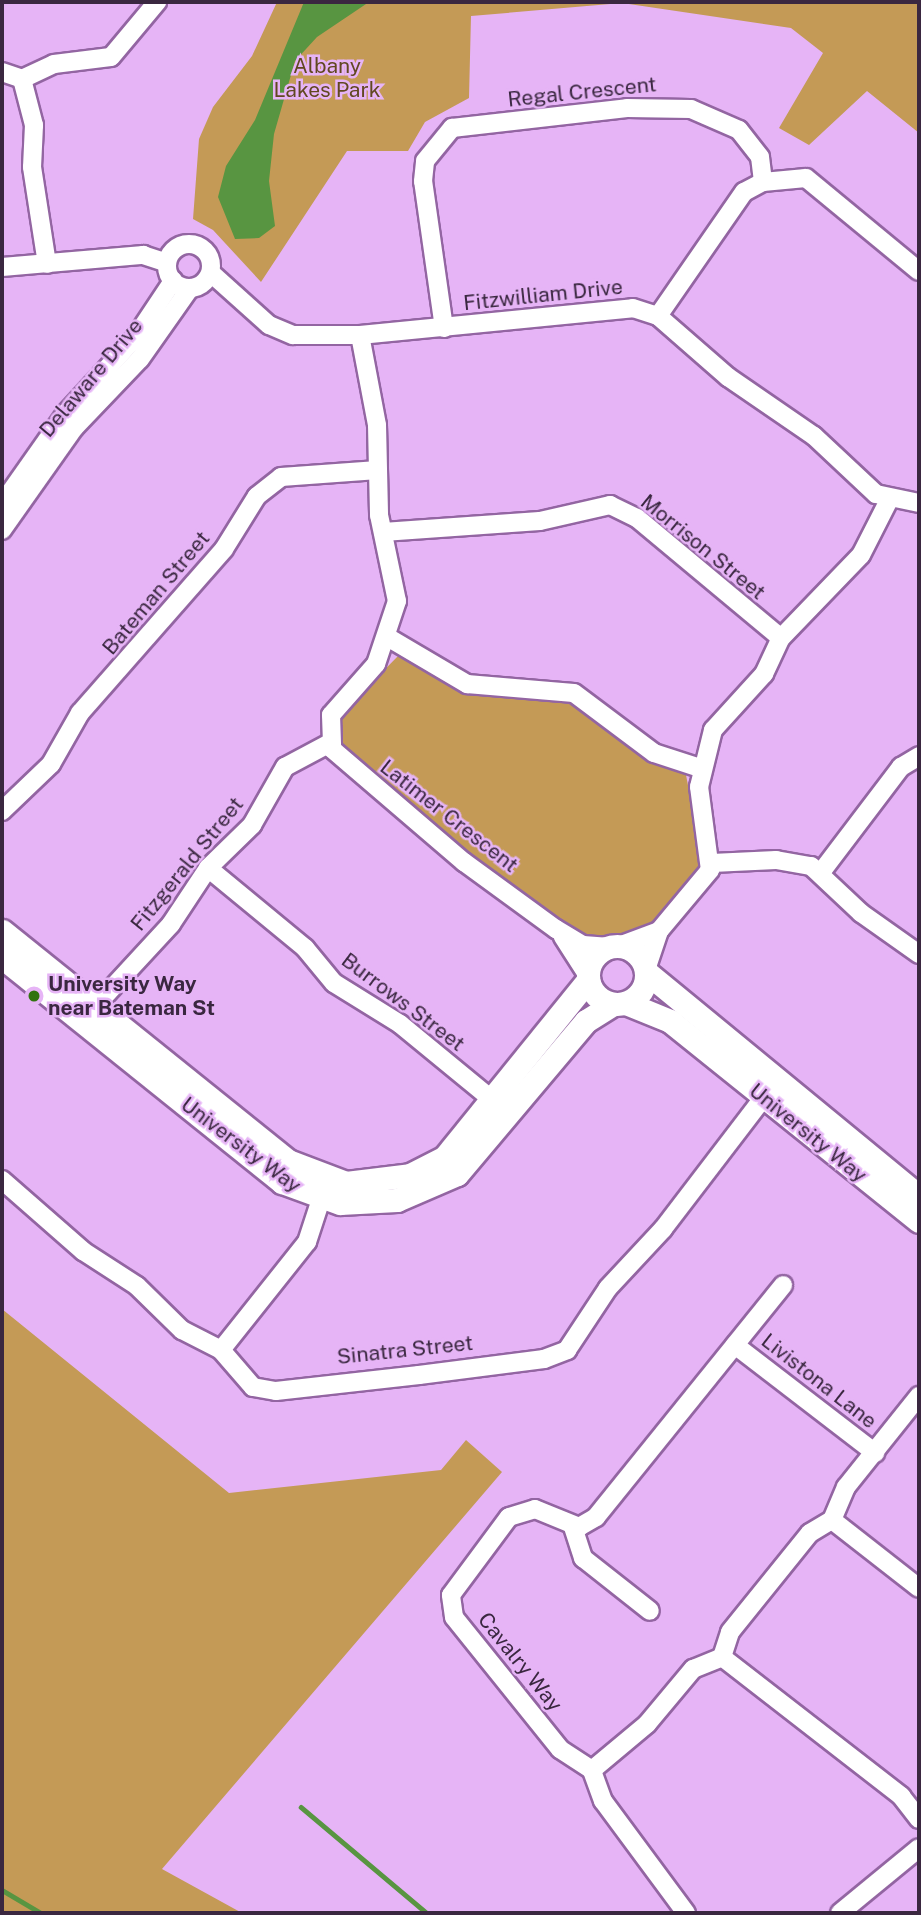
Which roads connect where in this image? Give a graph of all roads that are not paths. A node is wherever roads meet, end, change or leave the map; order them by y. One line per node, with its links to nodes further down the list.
1 (157, 2): 3 (street)
2 (2, 72): 3 (street)
3 (22, 79): 6 (street)
4 (763, 182): 8 (street); 11 (street); 12 (street, Regal Crescent)
5 (167, 262): 6 (street); 9 (street); 10 (street)
6 (47, 264): 7 (street)
7 (2, 267)
8 (919, 271)
9 (211, 273): 10 (street); 13 (street, Fitzwilliam Drive)
10 (181, 285): 17 (street, Delaware Drive); 18 (street, Delaware Drive)
11 (658, 316): 12 (street, Fitzwilliam Drive); 15 (street, Fitzwilliam Drive)
12 (444, 328): 13 (street, Fitzwilliam Drive)
13 (360, 335): 14 (street)
14 (378, 470): 19 (street); 25 (street, Bateman Street)
15 (890, 500): 16 (street); 21 (street)
16 (919, 503)
17 (2, 504)
18 (2, 530)
19 (383, 532): 20 (street); 21 (street, Morrison Street)
20 (389, 638): 22 (street); 24 (street)
21 (781, 638): 24 (street)
22 (330, 743): 27 (street, Fitzgerald Street); 29 (street, Latimer Crescent)
23 (919, 756): 28 (street)
24 (700, 768): 26 (street)
25 (2, 811)
26 (712, 863): 28 (street); 31 (street)
27 (208, 868): 38 (street, Fitzgerald Street); 40 (street, Burrows Street)
28 (822, 871): 33 (street)
29 (556, 929): 32 (street, Latimer Crescent); 36 (street, Latimer Crescent)
30 (2, 931): 34 (street, University Way)
31 (659, 931): 32 (street); 35 (street)
32 (615, 946): 35 (street); 36 (street)
33 (919, 954)
34 (8, 959): 38 (street, University Way)
35 (646, 971): 37 (street); 39 (street, University Way)
36 (588, 978): 37 (street); 40 (street, University Way)
37 (619, 1003): 39 (street, University Way); 40 (street, University Way)
38 (89, 1013): 42 (street, University Way)
39 (770, 1089): 43 (street, University Way); 44 (street, University Way); 47 (street, Sinatra Street)
40 (501, 1107): 42 (street, University Way)
41 (2, 1180): 47 (street, Sinatra Street)
42 (324, 1189): 47 (street)
43 (919, 1196)
44 (919, 1221)
45 (783, 1285): 46 (street)
46 (736, 1345): 49 (street, Livistona Lane); 51 (street)
47 (221, 1350)
48 (919, 1396): 49 (street)
49 (874, 1452): 50 (street)
50 (832, 1520): 52 (street); 54 (street)
51 (573, 1527): 53 (street); 55 (street, Cavalry Way)
52 (919, 1588)
53 (650, 1611)
54 (722, 1657): 55 (street); 56 (street)
55 (592, 1770): 62 (street)
56 (901, 1796): 57 (street); 58 (street)
57 (919, 1802)
58 (919, 1819)
59 (919, 1848): 61 (street)
60 (919, 1864): 61 (street)
61 (897, 1870): 63 (street)
62 (686, 1913)
63 (839, 1913)

